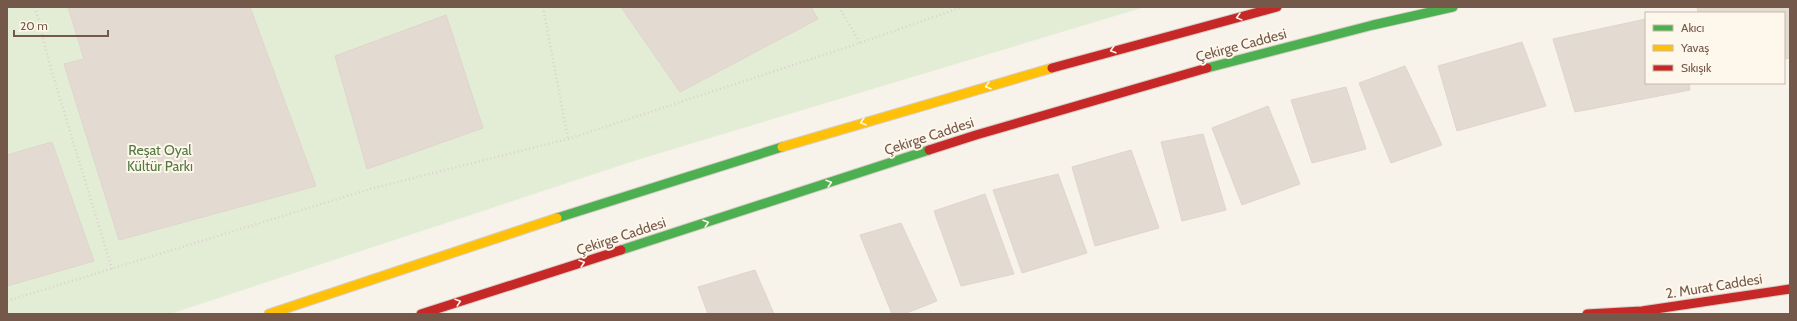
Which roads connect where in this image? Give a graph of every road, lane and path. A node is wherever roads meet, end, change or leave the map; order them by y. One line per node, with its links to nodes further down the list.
1 (35, 7): 9 (path)
2 (543, 7): 8 (path)
3 (839, 7): 7 (path)
4 (962, 7): 7 (path)
5 (1277, 7): 12 (main road, Çekirge Caddesi, one-way to 12)
6 (1452, 7): 13 (main road, Çekirge Caddesi, one-way to 6)
7 (860, 43): 8 (path)
8 (568, 139): 9 (path)
9 (112, 269): 11 (path)
10 (1790, 289): 14 (main road, 2. Murat Caddesi)
11 (7, 301)
12 (268, 314)
13 (421, 314)
14 (1587, 314)

